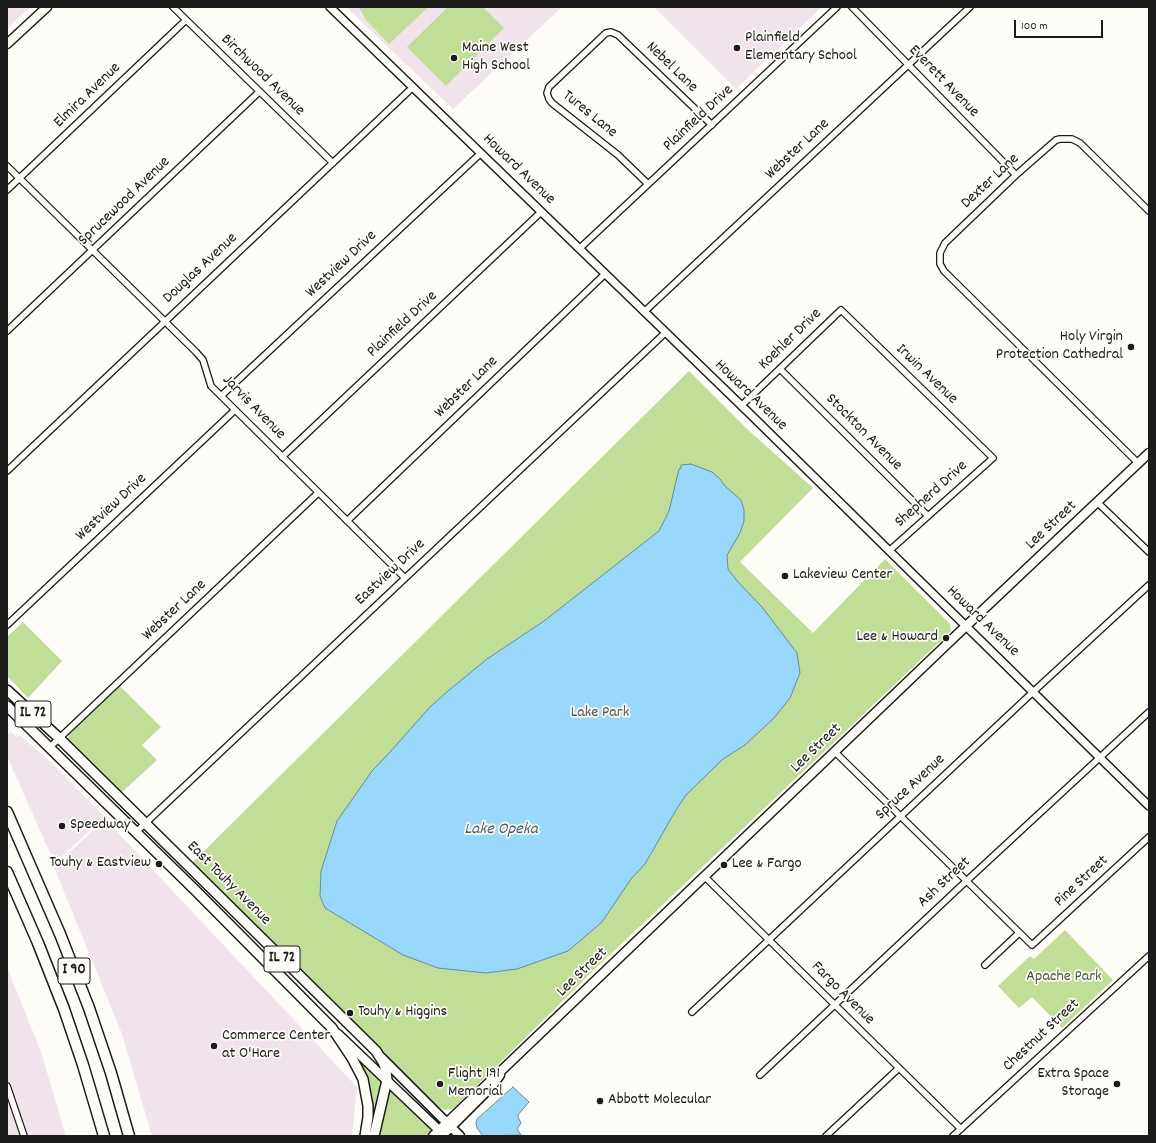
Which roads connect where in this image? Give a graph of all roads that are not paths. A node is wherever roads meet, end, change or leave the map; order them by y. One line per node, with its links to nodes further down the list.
1 (47, 7): 9 (main road)
2 (173, 7): 7 (street, Birchwood Avenue)
3 (330, 7): 11 (street, Howard Avenue)
4 (837, 7): 13 (street, Plainfield Drive)
5 (852, 7): 10 (street, Everett Avenue)
6 (970, 7): 10 (street, Webster Lane)
7 (186, 20): 12 (street, Birchwood Avenue); 18 (street, Elmira Avenue)
8 (611, 32): 13 (street, Nebel Lane); 19 (street, Tures Lane)
9 (7, 44)
10 (908, 65): 17 (street, Everett Avenue); 27 (street, Webster Lane)
11 (413, 87): 14 (street, Howard Avenue); 15 (street, Douglas Avenue)
12 (260, 92): 15 (street, Birchwood Avenue); 24 (street, Sprucewood Avenue)
13 (712, 125): 19 (street, Plainfield Drive)
14 (481, 153): 22 (street, Howard Avenue); 32 (street, Westview Drive)
15 (333, 163): 28 (street, Douglas Avenue)
16 (7, 166): 18 (street, Jarvis Avenue)
17 (1016, 175): 21 (street, Dexter Lane); 38 (street, Dexter Lane)
18 (19, 178): 20 (street, Elmira Avenue); 24 (street, Jarvis Avenue)
19 (648, 184): 23 (street, Plainfield Drive)
20 (7, 190)
21 (1149, 210)
22 (541, 212): 23 (street, Howard Avenue); 36 (street, Plainfield Drive)
23 (579, 249): 25 (street, Howard Avenue)
24 (92, 251): 28 (street, Jarvis Avenue); 29 (street, Sprucewood Avenue)
25 (605, 274): 27 (street, Howard Avenue); 43 (street, Webster Lane)
26 (841, 310): 31 (street, Koehler Drive); 37 (street, Irwin Avenue)
27 (644, 312): 30 (street, Howard Avenue)
28 (165, 321): 32 (street, Jarvis Avenue); 39 (street, Douglas Avenue)
29 (7, 331)
30 (665, 333): 33 (street, Howard Avenue); 46 (street, Eastview Drive)
31 (780, 369): 33 (street, Koehler Drive); 42 (street, Stockton Avenue)
32 (221, 396): 34 (street, Jarvis Avenue)
33 (741, 406): 44 (street, Howard Avenue)
34 (235, 410): 36 (street, Jarvis Avenue); 48 (street, Westview Drive)
35 (1149, 453): 38 (main road, Lee Street)
36 (282, 457): 40 (street, Jarvis Avenue)
37 (993, 458): 42 (street, Shepherd Drive)
38 (1138, 464): 41 (main road, Lee Street)
39 (7, 471)
40 (318, 493): 43 (street, Jarvis Avenue); 54 (street, Webster Lane)
41 (1098, 502): 45 (street); 49 (main road, Lee Street)
42 (928, 516): 44 (street, Shepherd Drive)
43 (347, 521): 46 (street, Jarvis Avenue)
44 (889, 551): 49 (street, Howard Avenue)
45 (1149, 552)
46 (405, 578): 61 (street, Eastview Drive)
47 (1149, 585): 51 (street, Spruce Avenue)
48 (7, 625)
49 (966, 626): 51 (street, Howard Avenue); 56 (main road, Lee Street)
50 (7, 690): 54 (main road, East Touhy Avenue / IL 72)
51 (1033, 692): 57 (street, Howard Avenue); 60 (street, Spruce Avenue)
52 (7, 706): 55 (main road, East Touhy Avenue / IL 72)
53 (1149, 712): 57 (street, Ash Street)
54 (59, 738): 55 (street, Webster Lane); 61 (main road, East Touhy Avenue / IL 72)
55 (49, 748): 62 (main road, East Touhy Avenue / IL 72)
56 (835, 752): 60 (street); 65 (main road, Lee Street)
57 (1100, 758): 58 (street, Howard Avenue); 66 (street, Ash Street)
58 (1149, 806)
59 (7, 812): 84 (highway, I 90)
60 (900, 816): 66 (street); 68 (street, Spruce Avenue)
61 (145, 824): 62 (street, Eastview Drive); 74 (main road, East Touhy Avenue / IL 72)
62 (136, 832): 73 (main road, East Touhy Avenue / IL 72)
63 (1149, 837): 67 (street, Pine Street)
64 (7, 872): 83 (highway, I 90)
65 (704, 877): 68 (street, Fargo Avenue); 79 (main road, Lee Street)
66 (966, 881): 67 (street); 71 (street, Ash Street)
67 (1019, 933): 70 (street)
68 (769, 940): 71 (street, Fargo Avenue); 72 (street, Spruce Avenue)
69 (1149, 956): 80 (street, Chestnut Street)
70 (986, 965)
71 (835, 1005): 75 (street, Fargo Avenue); 76 (street, Ash Street)
72 (692, 1012)
73 (332, 1028): 77 (main road, East Touhy Avenue); 85 (main road)
74 (376, 1052): 77 (main road, IL 72); 79 (main road, East Touhy Avenue)
75 (899, 1068): 80 (street, Fargo Avenue); 88 (street)
76 (760, 1075)
77 (387, 1080): 81 (main road, East Touhy Avenue); 86 (main road, IL 72)
78 (7, 1086): 82 (street)
79 (449, 1125): 81 (main road, Lee Street); 87 (main road, East Touhy Avenue)
80 (961, 1129): 89 (street, Chestnut Street)
81 (440, 1134)
82 (24, 1136)
83 (104, 1136)
84 (129, 1136)
85 (365, 1136)
86 (374, 1136)
87 (460, 1136)
88 (826, 1136)
89 (953, 1136)

